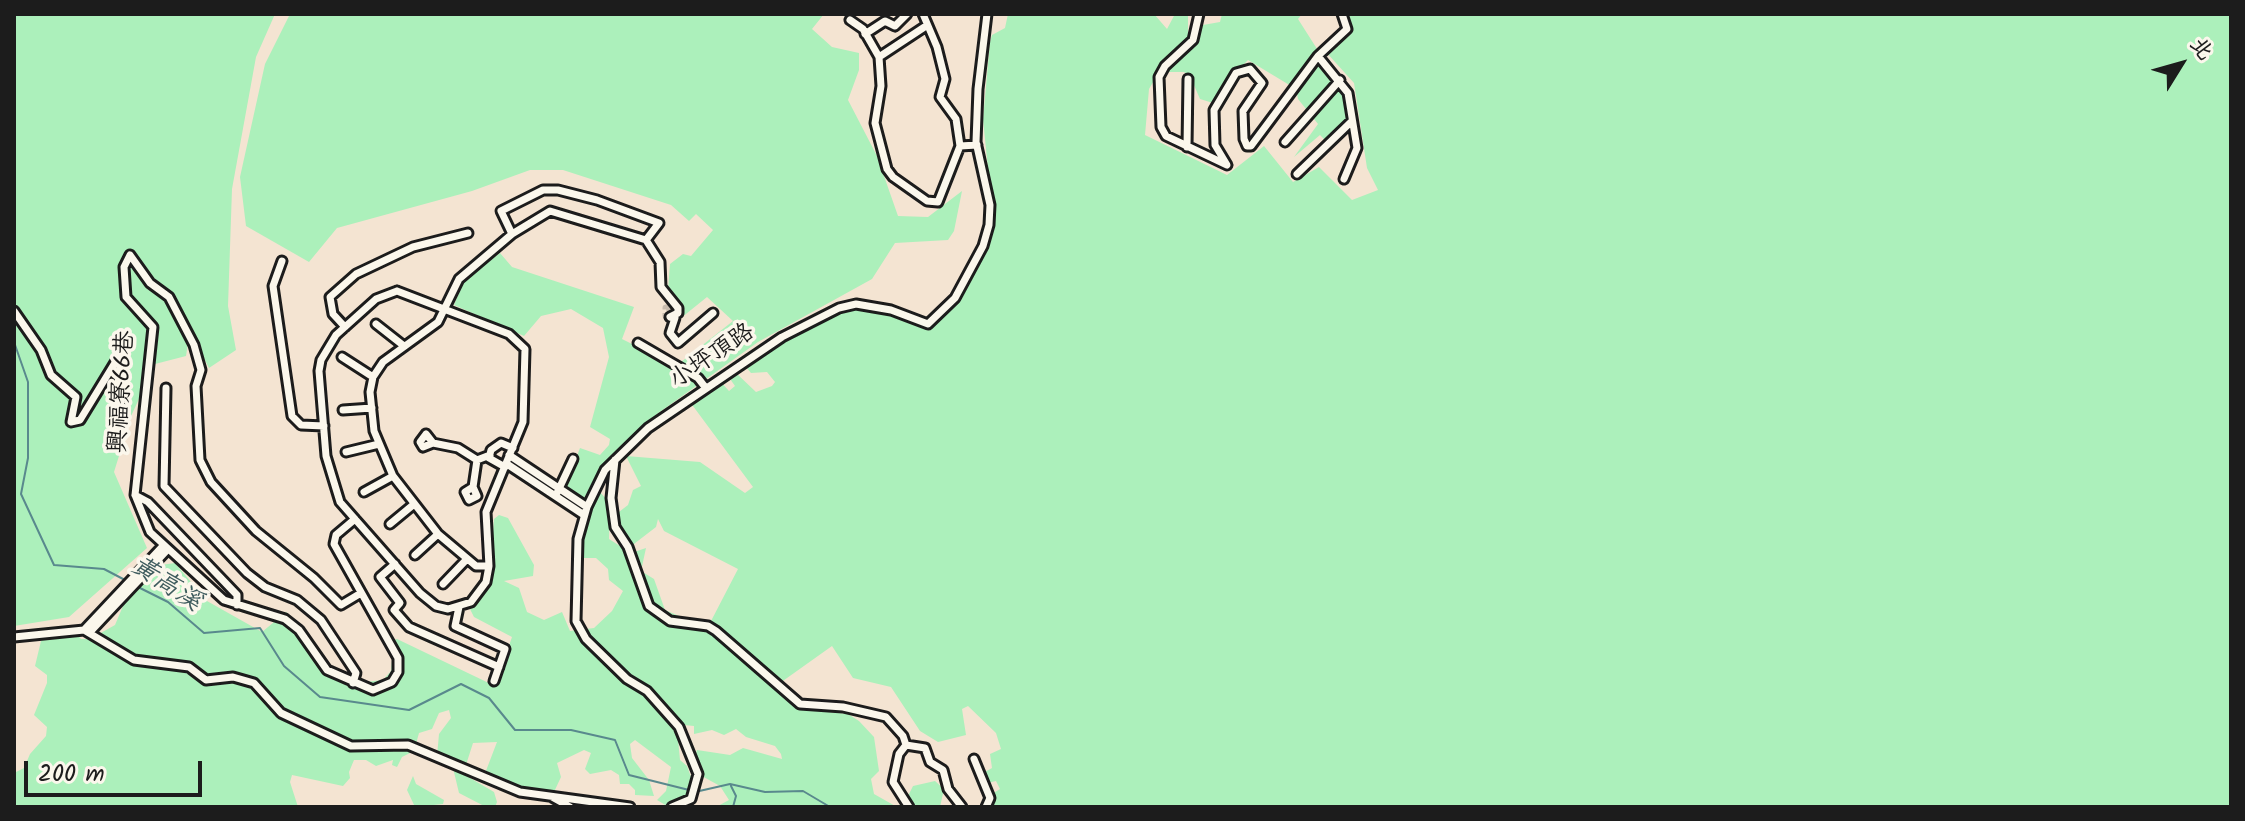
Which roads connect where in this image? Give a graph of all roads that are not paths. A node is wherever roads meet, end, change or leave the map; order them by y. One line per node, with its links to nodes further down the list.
1 (907, 14): 8 (street)
2 (987, 14): 15 (street, 小坪頂路)
3 (1199, 14): 17 (street)
4 (1342, 14): 9 (street)
5 (925, 15): 7 (street)
6 (850, 20): 8 (street)
7 (926, 26): 10 (street); 16 (street)
8 (865, 34): 10 (street)
9 (1318, 56): 12 (street); 17 (street)
10 (879, 57): 16 (street)
11 (1188, 79): 17 (street)
12 (1340, 80): 13 (street); 14 (street)
13 (1352, 121): 18 (street); 19 (street)
14 (1285, 142)
15 (977, 145): 16 (street); 35 (street, 小坪頂路)
16 (960, 146)
17 (1187, 147)
18 (1297, 174)
19 (1344, 179)
20 (468, 233): 28 (street)
21 (512, 234): 22 (street); 22 (street); 24 (street)
22 (646, 240): 30 (street)
23 (282, 261): 40 (street)
24 (446, 310): 28 (street); 31 (street); 45 (street)
25 (14, 311): 38 (street)
26 (713, 313): 30 (street)
27 (376, 324): 31 (street)
28 (345, 327): 40 (street)
29 (638, 343): 33 (street)
30 (678, 343): 33 (street)
31 (404, 346): 34 (street)
32 (342, 357): 34 (street)
33 (667, 359): 35 (street)
34 (373, 377): 37 (street)
35 (705, 387): 48 (street, 小坪頂路)
36 (166, 388): 72 (street)
37 (372, 408): 39 (street); 42 (street)
38 (120, 410)
39 (343, 410)
40 (324, 426): 56 (street)
41 (433, 443): 47 (street)
42 (379, 444): 43 (street); 49 (street)
43 (346, 452)
44 (490, 455): 45 (street); 45 (street); 47 (street)
45 (508, 458): 52 (street); 63 (street)
46 (573, 459): 52 (street)
47 (477, 460): 50 (street)
48 (615, 460): 55 (street, 小坪頂路); 73 (street)
49 (393, 476): 51 (street); 54 (street)
50 (473, 487)
51 (364, 492)
52 (557, 493): 55 (street)
53 (135, 495): 59 (street, 興福寮66巷); 65 (street, 興福寮66巷); 66 (street)
54 (413, 505): 57 (street); 58 (street)
55 (585, 511): 78 (street, 小坪頂路)
56 (355, 519): 62 (street); 65 (street)
57 (390, 524)
58 (438, 534): 60 (street); 61 (street)
59 (165, 548): 66 (street, 興福寮66巷); 68 (street)
60 (415, 555)
61 (467, 559): 63 (street); 64 (street)
62 (395, 564): 67 (street); 70 (street)
63 (489, 566): 67 (street)
64 (443, 584)
65 (361, 593): 72 (street)
66 (237, 605): 72 (street, 興福寮66巷)
67 (459, 607): 70 (street)
68 (87, 632): 69 (street); 75 (street)
69 (14, 637)
70 (499, 667): 71 (street)
71 (494, 681)
72 (353, 683)
73 (906, 745): 79 (street); 80 (street)
74 (974, 759): 81 (street)
75 (550, 796): 76 (street); 77 (street)
76 (570, 807)
77 (630, 807)
78 (672, 807)
79 (909, 807)
80 (962, 807)
81 (986, 807)

